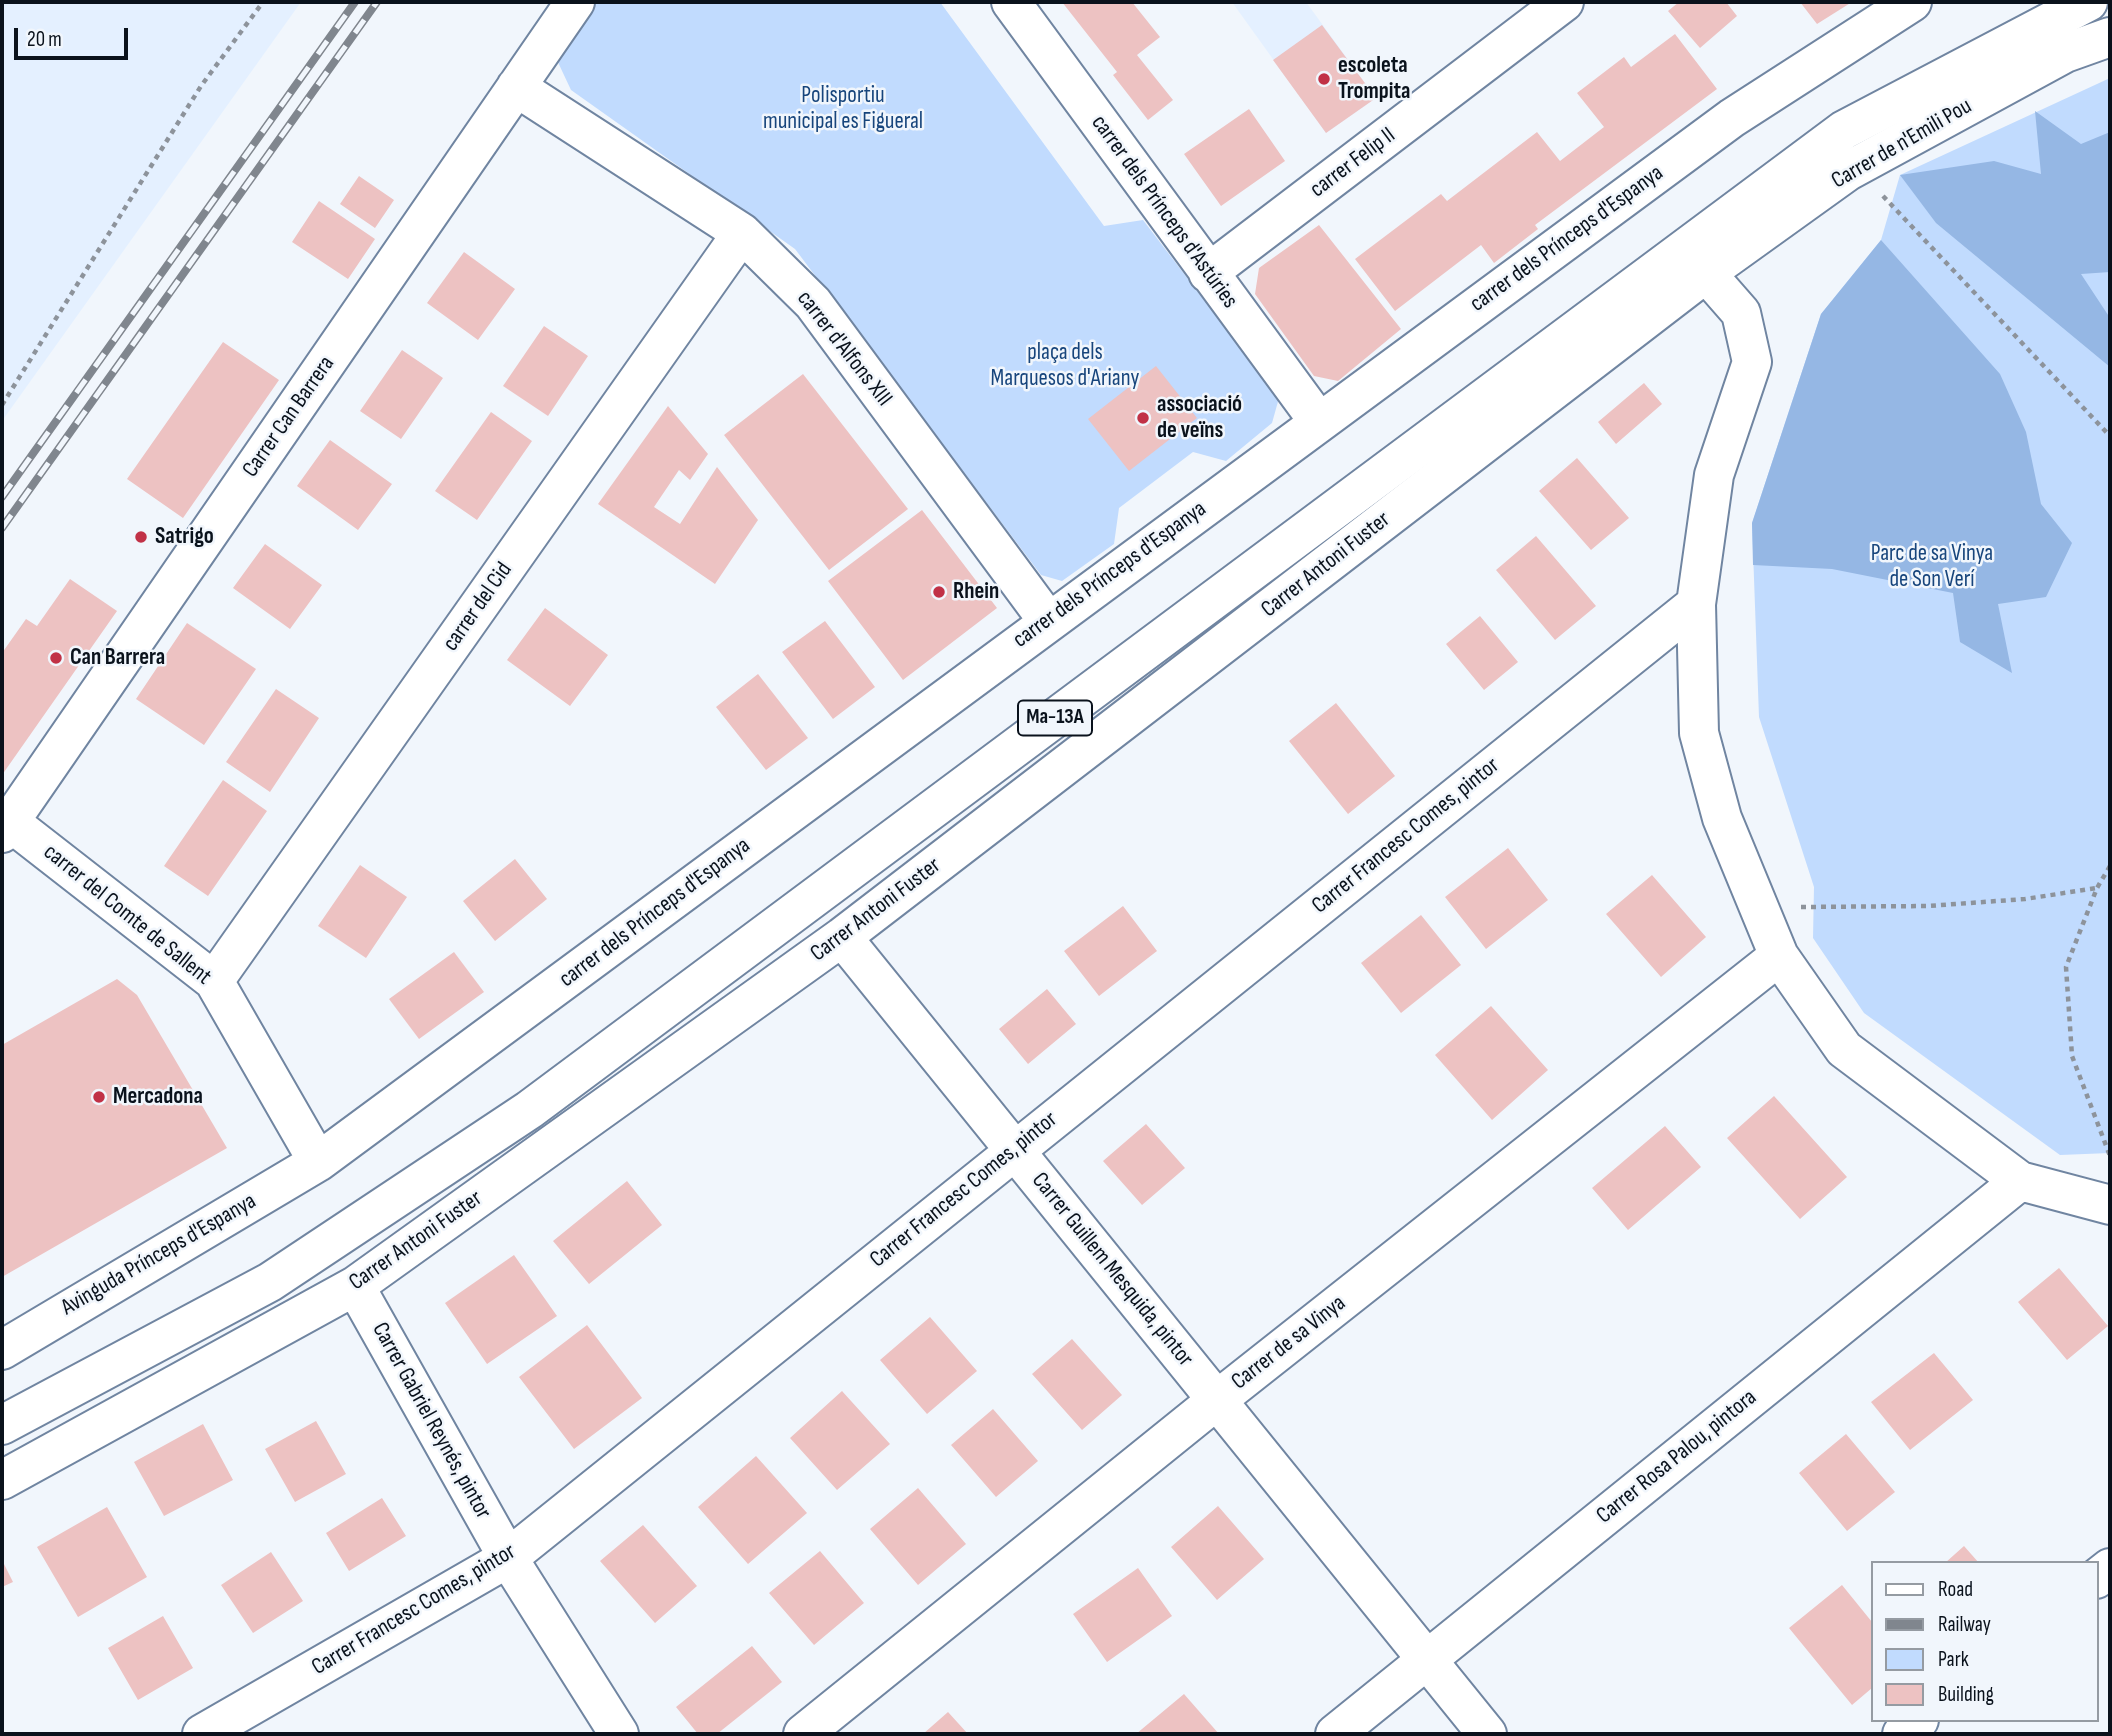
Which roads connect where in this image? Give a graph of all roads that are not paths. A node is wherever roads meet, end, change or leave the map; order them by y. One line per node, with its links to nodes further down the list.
1 (575, 2): 7 (street, Carrer Can Barrera)
2 (1011, 2): 9 (street, carrer dels Prínceps d'Astúries)
3 (1564, 2): 9 (street, carrer Felip II)
4 (1912, 2): 11 (street, carrer dels Prínceps d'Espanya)
5 (2088, 2): 25 (street, Ma-13A)
6 (2110, 37): 10 (street, Carrer de n'Emili Pou)
7 (516, 87): 8 (street, carrer d'Alfons XIII); 14 (street, Carrer Can Barrera)
8 (742, 233): 13 (street, carrer d'Alfons XIII); 17 (street, carrer del Cid)
9 (1208, 273): 11 (street, carrer dels Prínceps d'Astúries)
10 (1706, 273): 12 (street); 15 (street, Carrer Antoni Fuster)
11 (1319, 422): 13 (street, carrer dels Prínceps d'Espanya)
12 (1696, 604): 16 (street); 18 (street, Carrer Francesc Comes, pintor)
13 (1048, 621): 19 (street, carrer dels Prínceps d'Espanya)
14 (6, 828): 17 (street, carrer del Comte de Sallent)
15 (842, 937): 18 (street, Carrer Guillem Mesquida, pintor); 22 (street, Carrer Antoni Fuster)
16 (1779, 956): 20 (street); 24 (street, Carrer de sa Vinya)
17 (214, 981): 19 (street, carrer del Comte de Sallent)
18 (1014, 1150): 24 (street, Carrer Guillem Mesquida, pintor); 27 (street, Carrer Francesc Comes, pintor)
19 (318, 1162): 23 (street, Avinguda Prínceps d'Espanya)
20 (2020, 1181): 21 (street); 28 (street, Carrer Rosa Palou, pintora)
21 (2110, 1205)
22 (355, 1286): 26 (street, Carrer Antoni Fuster); 27 (street, Carrer Gabriel Reynés, pintor)
23 (2, 1350)
24 (1217, 1400): 28 (street, Carrer Guillem Mesquida, pintor); 32 (street, Carrer de sa Vinya)
25 (6, 1423)
26 (2, 1480)
27 (508, 1558): 30 (street, Carrer Francesc Comes, pintor); 31 (street, Carrer Gabriel Reynés, pintor)
28 (1426, 1659): 33 (street, Carrer Rosa Palou, pintora); 34 (street, Carrer Guillem Mesquida, pintor)
29 (1917, 1722): 35 (street)
30 (202, 1734)
31 (619, 1734)
32 (803, 1734)
33 (1335, 1734)
34 (1487, 1734)
35 (1902, 1734)

